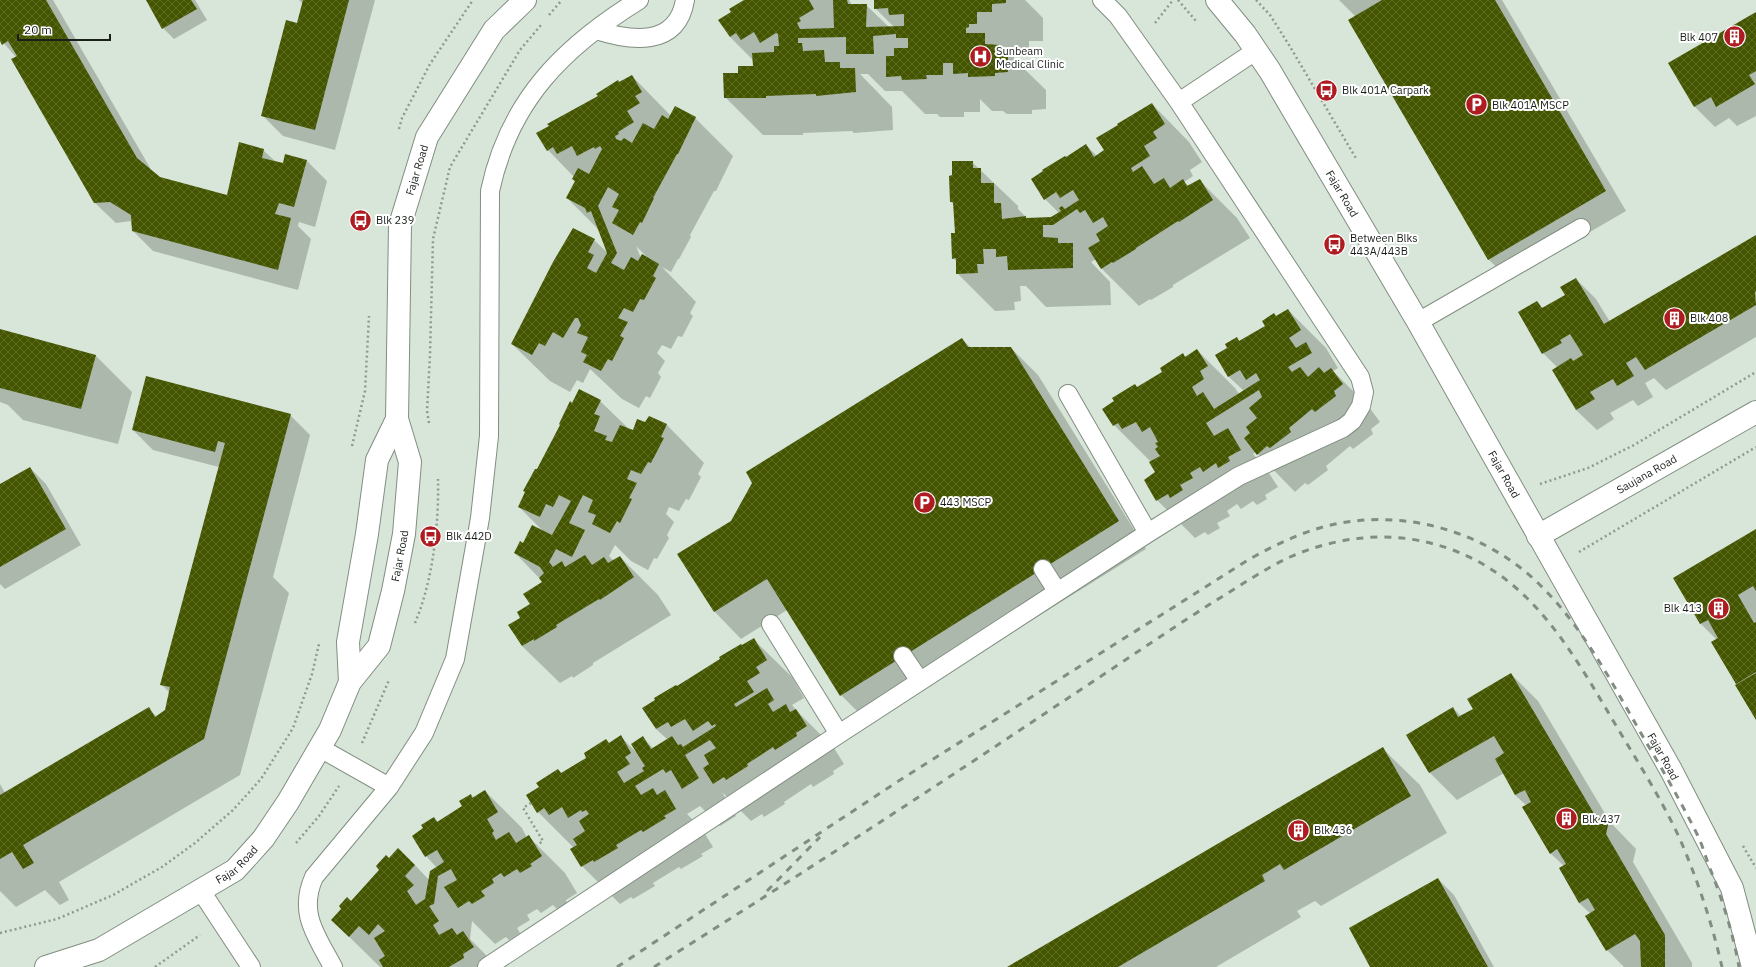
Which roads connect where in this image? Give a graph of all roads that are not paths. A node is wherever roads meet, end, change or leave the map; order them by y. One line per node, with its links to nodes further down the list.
1 (525, 0): 13 (street, Fajar Road)
2 (639, 0): 6 (lane)
3 (685, 0): 6 (lane)
4 (1102, 0): 8 (lane)
5 (1217, 0): 7 (street, Fajar Road)
6 (596, 30): 24 (lane)
7 (1257, 50): 8 (lane); 10 (street, Fajar Road)
8 (1178, 102): 14 (lane)
9 (1582, 228): 10 (lane)
10 (1418, 322): 15 (street, Fajar Road)
11 (1068, 394): 14 (lane)
12 (1756, 412): 15 (street, Saujana Road)
13 (397, 419): 21 (street, Fajar Road); 21 (street, Fajar Road)
14 (1148, 532): 17 (lane)
15 (1538, 536): 30 (street, Fajar Road)
16 (1042, 569): 17 (lane)
17 (1057, 591): 20 (lane)
18 (771, 624): 22 (lane)
19 (904, 656): 20 (lane)
20 (920, 681): 22 (lane)
21 (350, 682): 23 (street, Fajar Road)
22 (839, 734): 29 (lane)
23 (320, 748): 24 (lane); 25 (street, Fajar Road)
24 (389, 787): 28 (lane)
25 (201, 891): 26 (street, Fajar Road); 27 (lane)
26 (46, 967)
27 (251, 967)
28 (333, 967)
29 (487, 967)
30 (1753, 967)

